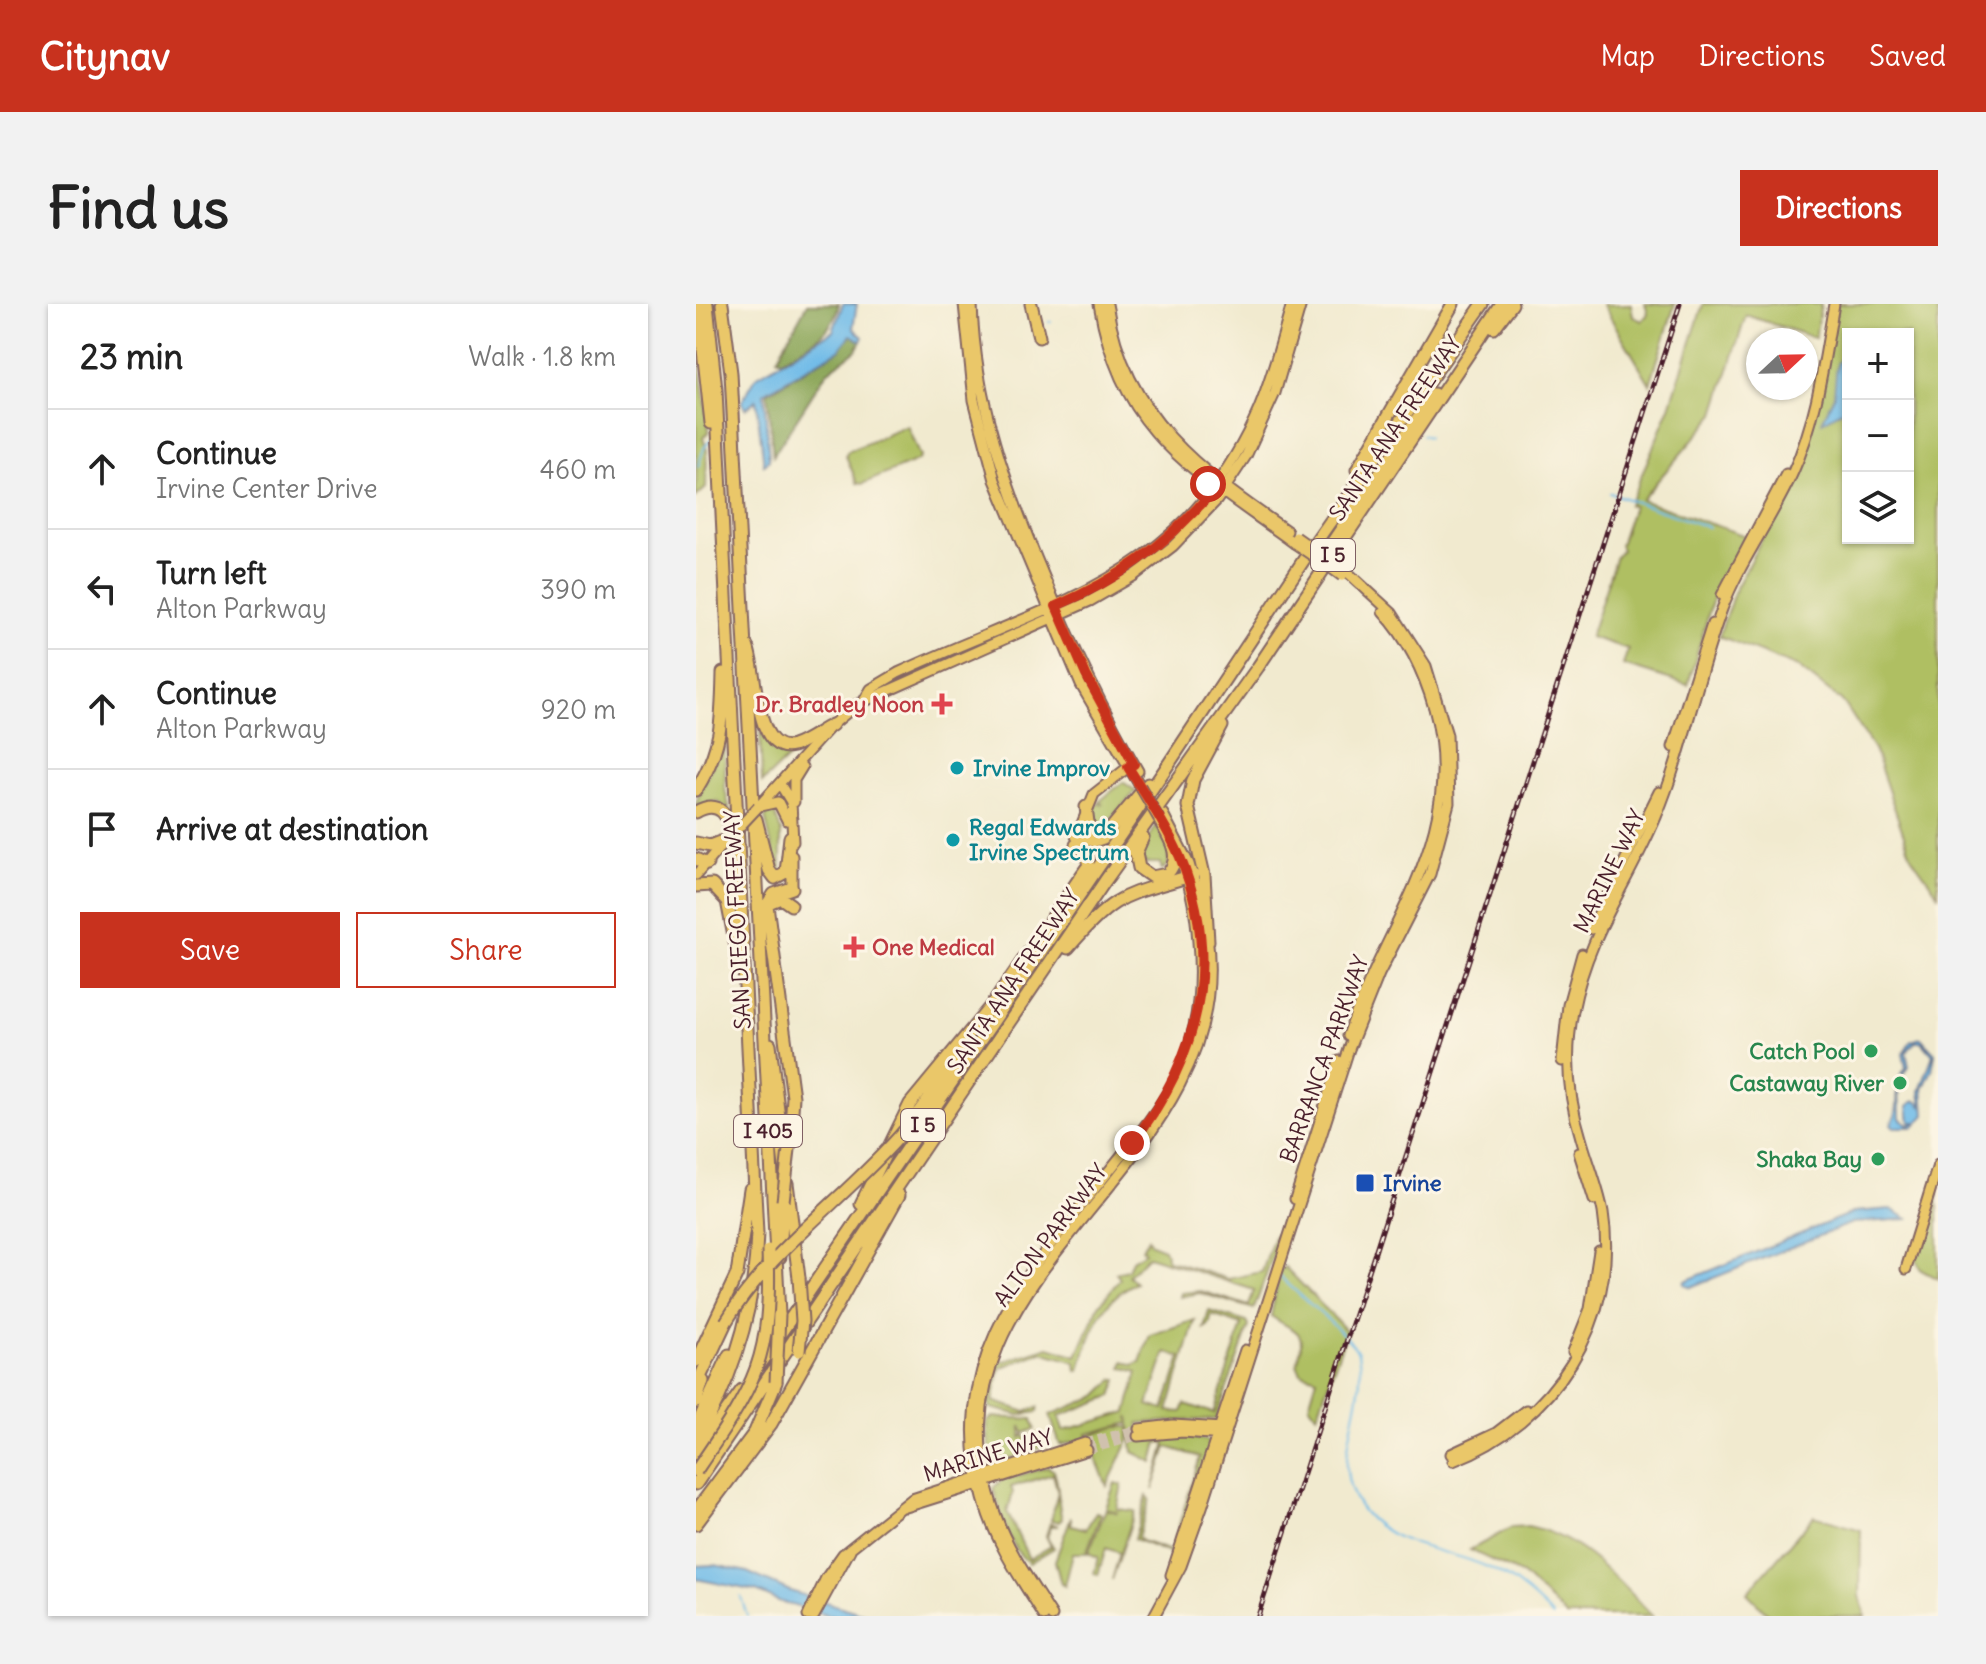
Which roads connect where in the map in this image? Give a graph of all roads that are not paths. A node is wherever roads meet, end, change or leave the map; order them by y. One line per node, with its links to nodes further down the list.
1 (698, 304): 21 (highway)
2 (707, 304): 22 (highway, SAN DIEGO FREEWAY / I 405)
3 (722, 304): 22 (highway, SAN DIEGO FREEWAY / I 405)
4 (964, 304): 27 (main road, ALTON PARKWAY)
5 (972, 304): 27 (main road, ALTON PARKWAY)
6 (1031, 304): 7 (highway)
7 (1038, 304)
8 (1099, 304): 23 (main road, BARRANCA PARKWAY)
9 (1107, 304): 23 (main road, BARRANCA PARKWAY)
10 (1292, 304): 23 (main road)
11 (1301, 304): 23 (main road)
12 (1453, 304): 25 (highway)
13 (1483, 304): 19 (highway, SANTA ANA FREEWAY / I 5)
14 (1502, 304): 18 (highway, SANTA ANA FREEWAY / I 5)
15 (1512, 304): 20 (highway)
16 (1831, 304): 84 (main road, MARINE WAY)
17 (696, 333): 21 (highway)
18 (1459, 369): 20 (highway, SANTA ANA FREEWAY / I 5); 24 (highway)
19 (1434, 375): 24 (highway); 25 (highway, SANTA ANA FREEWAY / I 5)
20 (1451, 381): 30 (highway, SANTA ANA FREEWAY / I 5)
21 (708, 386): 22 (highway)
22 (720, 429): 28 (highway, SAN DIEGO FREEWAY / I 405); 29 (highway, SAN DIEGO FREEWAY / I 405); 68 (highway)
23 (1220, 488): 26 (main road, BARRANCA PARKWAY, bridge); 27 (main road)
24 (1351, 510): 26 (highway)
25 (1334, 515): 35 (highway, SANTA ANA FREEWAY / I 5)
26 (1319, 556): 80 (main road, BARRANCA PARKWAY, bridge)
27 (1054, 612): 31 (main road); 34 (main road, ALTON PARKWAY)
28 (744, 638): 31 (highway); 38 (highway, SAN DIEGO FREEWAY / I 405)
29 (728, 651): 36 (highway); 54 (highway, SAN DIEGO FREEWAY / I 405)
30 (1258, 667): 32 (highway, SANTA ANA FREEWAY / I 5); 57 (highway)
31 (832, 725): 33 (main road)
32 (1207, 735): 41 (highway); 59 (highway, SANTA ANA FREEWAY / I 5)
33 (811, 748): 37 (main road); 43 (main road)
34 (1131, 765): 39 (main road); 41 (main road, ALTON PARKWAY, bridge)
35 (1166, 768): 42 (highway); 62 (highway, SANTA ANA FREEWAY / I 5)
36 (696, 790)
37 (774, 792): 38 (main road); 43 (main road)
38 (755, 805): 45 (main road, bridge); 48 (highway); 53 (highway, SAN DIEGO FREEWAY / I 405)
39 (1086, 807): 42 (highway); 44 (main road)
40 (696, 812): 54 (highway)
41 (1161, 816): 50 (main road, ALTON PARKWAY)
42 (1109, 830): 44 (highway)
43 (791, 833): 48 (highway); 52 (main road)
44 (1076, 841): 67 (highway)
45 (722, 842): 46 (highway); 47 (main road)
46 (696, 843)
47 (704, 861): 49 (main road)
48 (769, 870): 52 (highway)
49 (696, 875)
50 (1190, 876): 57 (main road, ALTON PARKWAY); 59 (highway); 86 (main road, ALTON PARKWAY)
51 (696, 886): 60 (highway)
52 (792, 888): 56 (highway)
53 (756, 901): 58 (highway, SAN DIEGO FREEWAY / I 405); 68 (highway)
54 (742, 903): 60 (highway, SAN DIEGO FREEWAY / I 405)
55 (791, 905): 56 (highway)
56 (767, 909): 61 (highway)
57 (1208, 941): 86 (main road, ALTON PARKWAY)
58 (760, 972): 63 (highway); 70 (highway, SAN DIEGO FREEWAY / I 405)
59 (1040, 977): 64 (highway, SANTA ANA FREEWAY / I 5)
60 (746, 987): 65 (highway, SAN DIEGO FREEWAY / I 405)
61 (780, 1003): 63 (highway); 70 (highway, bridge)
62 (1002, 1009): 67 (highway, SANTA ANA FREEWAY / I 5); 72 (highway, bridge)
63 (781, 1127): 76 (highway, bridge)
64 (918, 1155): 74 (highway, SANTA ANA FREEWAY / I 5); 76 (highway)
65 (754, 1165): 71 (highway, SAN DIEGO FREEWAY / I 405); 73 (highway)
66 (1938, 1165): 69 (main road)
67 (844, 1240): 83 (highway, SANTA ANA FREEWAY / I 5)
68 (766, 1250): 85 (highway, bridge)
69 (1906, 1269)
70 (777, 1289): 88 (highway, SAN DIEGO FREEWAY / I 405, bridge)
71 (746, 1319): 78 (highway); 81 (highway, SAN DIEGO FREEWAY / I 405)
72 (710, 1358): 75 (highway); 77 (highway)
73 (696, 1361)
74 (776, 1362): 85 (highway); 87 (highway, SANTA ANA FREEWAY / I 5)
75 (696, 1386)
76 (788, 1391): 89 (highway)
77 (696, 1402)
78 (696, 1427)
79 (1139, 1432): 80 (main road)
80 (1222, 1432): 95 (main road, BARRANCA PARKWAY); 96 (main road, BARRANCA PARKWAY)
81 (696, 1441)
82 (1086, 1447): 86 (main road, MARINE WAY)
83 (696, 1454)
84 (1452, 1457)
85 (696, 1471)
86 (982, 1480): 90 (main road, MARINE WAY); 93 (main road, ALTON PARKWAY); 94 (main road, ALTON PARKWAY)
87 (696, 1484)
88 (696, 1511)
89 (696, 1524)
90 (850, 1550): 91 (main road, MARINE WAY); 92 (main road, MARINE WAY)
91 (808, 1616)
92 (814, 1616)
93 (1044, 1616)
94 (1052, 1616)
95 (1147, 1616)
96 (1154, 1616)

